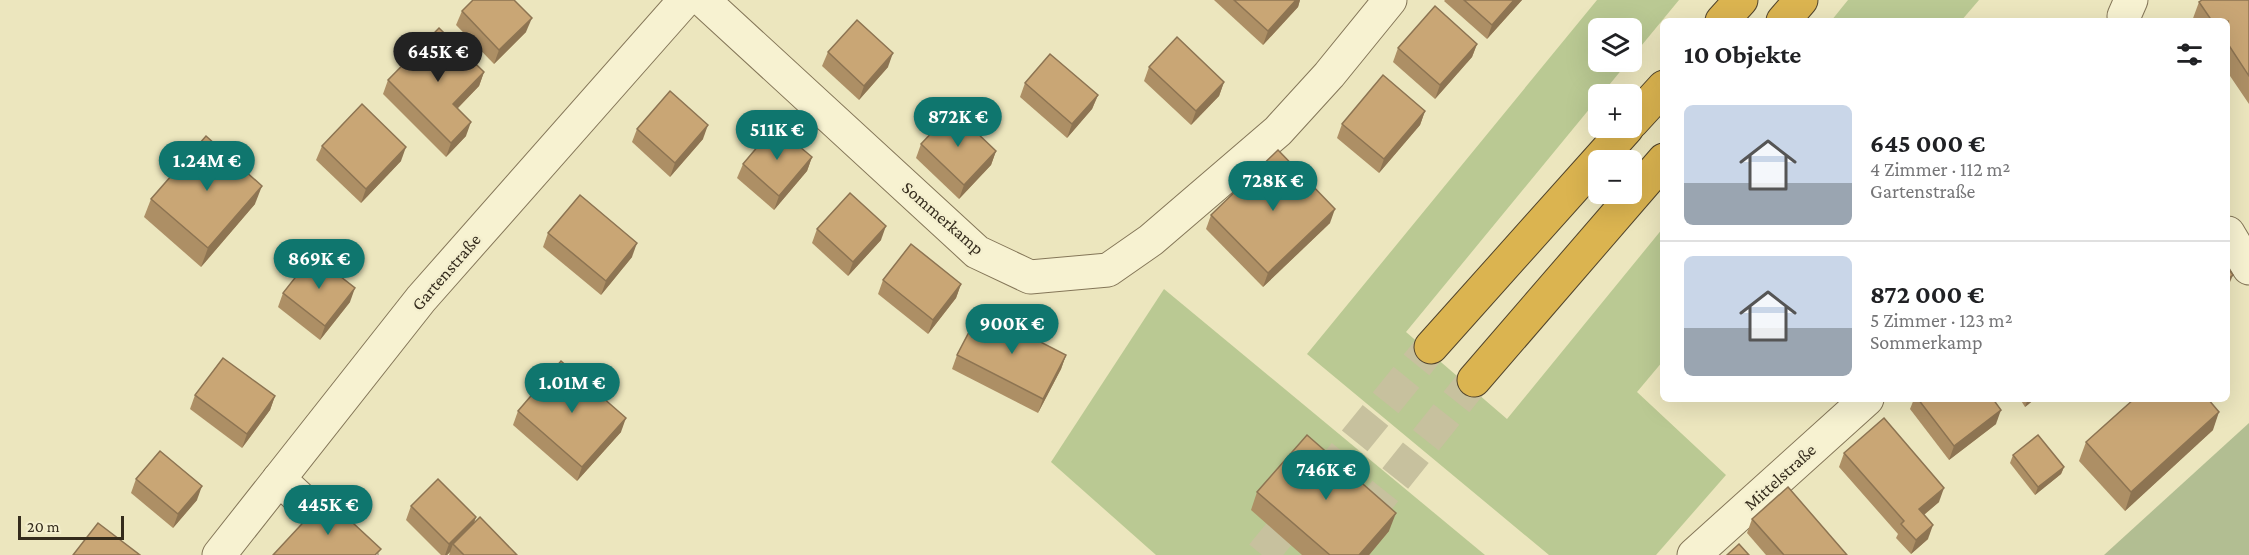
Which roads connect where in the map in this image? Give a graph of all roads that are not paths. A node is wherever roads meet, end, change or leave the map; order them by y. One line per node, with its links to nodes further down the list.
1 (685, 0): 19 (street, Gartenstraße)
2 (703, 0): 3 (street, Sommerkamp)
3 (1390, 0)
4 (1741, 0): 7 (highway)
5 (1801, 0): 8 (highway)
6 (2131, 0): 9 (street)
7 (1725, 18)
8 (1786, 18)
9 (2124, 18)
10 (1660, 91): 11 (highway)
11 (1642, 111)
12 (1618, 138): 16 (highway)
13 (1660, 165): 17 (highway)
14 (2230, 236): 15 (street)
15 (2249, 268)
16 (1431, 347)
17 (1474, 380)
18 (1864, 402): 22 (street, Mittelstraße)
19 (279, 479): 20 (street, Gartenstraße); 21 (street)
20 (219, 555)
21 (361, 555)
22 (1694, 555)

